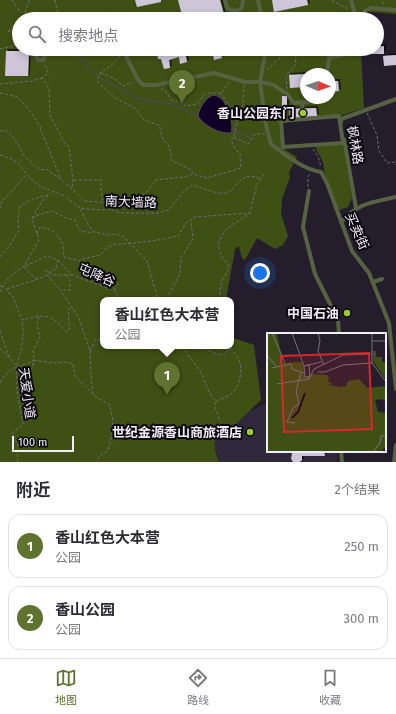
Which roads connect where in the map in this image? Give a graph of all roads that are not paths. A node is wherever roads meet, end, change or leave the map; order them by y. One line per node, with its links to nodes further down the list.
1 (225, 0): 2 (street)
2 (243, 0)
3 (258, 0): 6 (street)
4 (351, 0): 7 (street)
5 (396, 10): 8 (street)
6 (261, 12)
7 (354, 12)
8 (364, 12)
9 (37, 56): 10 (street)
10 (45, 56)
11 (126, 56): 15 (street)
12 (265, 56): 15 (street)
13 (337, 56): 14 (street)
14 (327, 68)
15 (260, 82): 17 (street); 23 (street, 买卖街)
16 (396, 99): 22 (street, 枫林路)
17 (300, 102)
18 (302, 104): 19 (street)
19 (304, 119): 19 (street)
20 (309, 191): 26 (street)
21 (396, 197): 22 (street)
22 (356, 208): 23 (street)
23 (341, 222): 25 (street, 买卖街)
24 (382, 279): 25 (street)
25 (373, 282): 27 (street, 买卖街)
26 (339, 333)
27 (387, 334): 28 (street, 买卖街)
28 (396, 389)
29 (396, 445): 32 (street)
30 (341, 452): 31 (street)
31 (342, 462)
32 (394, 462)

